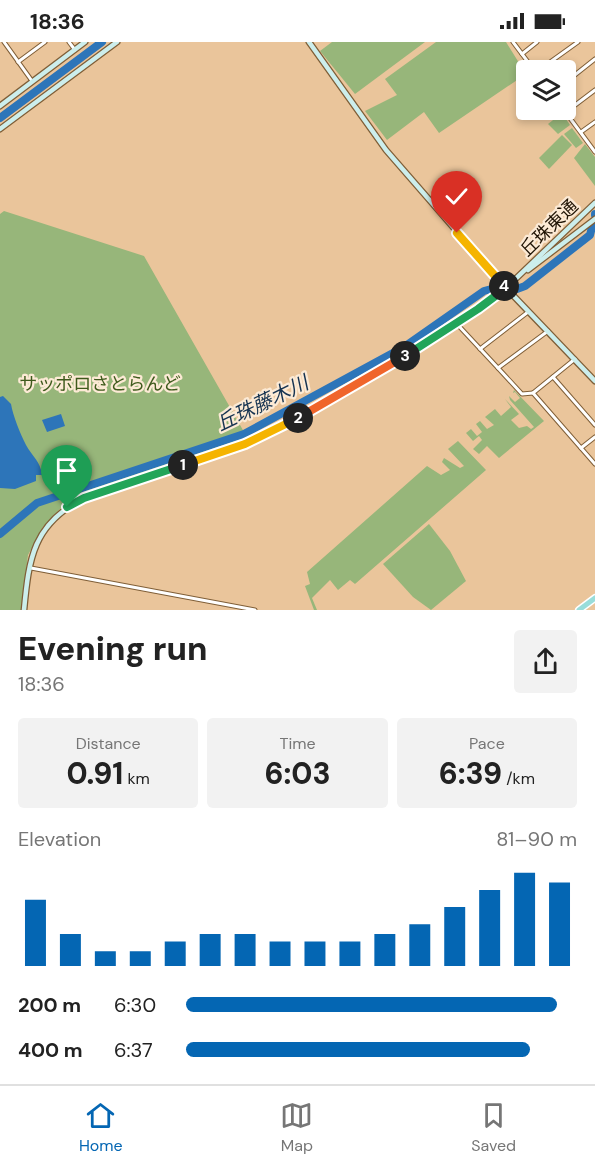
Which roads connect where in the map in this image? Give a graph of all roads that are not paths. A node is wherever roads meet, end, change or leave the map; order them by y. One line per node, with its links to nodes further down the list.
1 (4, 42): 15 (street)
2 (45, 42): 15 (street)
3 (69, 42): 10 (street)
4 (85, 42): 10 (street)
5 (117, 42): 23 (street)
6 (309, 42): 29 (street)
7 (513, 42): 11 (street)
8 (537, 42): 11 (street)
9 (578, 42): 14 (street)
10 (75, 50): 17 (street)
11 (522, 54): 13 (street)
12 (595, 59): 16 (street)
13 (526, 60)
14 (553, 60)
15 (18, 62): 17 (street)
16 (576, 73)
17 (32, 81): 20 (street)
18 (595, 90): 19 (street)
19 (576, 103)
20 (0, 106)
21 (572, 120): 24 (street)
22 (595, 122): 24 (street)
23 (0, 129)
24 (581, 132): 25 (street)
25 (595, 152)
26 (595, 203): 28 (street, 丘珠東通)
27 (595, 219): 28 (street, 丘珠東通)
28 (516, 279): 29 (street)
29 (506, 288): 30 (street); 31 (street)
30 (528, 312): 32 (street); 33 (street)
31 (457, 324): 33 (street); 43 (street)
32 (548, 331): 34 (street); 35 (street)
33 (480, 349): 35 (street)
34 (575, 359): 36 (street); 37 (street)
35 (498, 368): 38 (street)
36 (553, 376): 38 (street); 39 (street)
37 (595, 381)
38 (533, 393): 41 (street)
39 (595, 425)
40 (595, 437): 41 (street)
41 (581, 448): 42 (street)
42 (595, 464)
43 (29, 567): 45 (street); 46 (street)
44 (595, 598): 47 (main road)
45 (24, 610)
46 (255, 610)
47 (579, 610)

